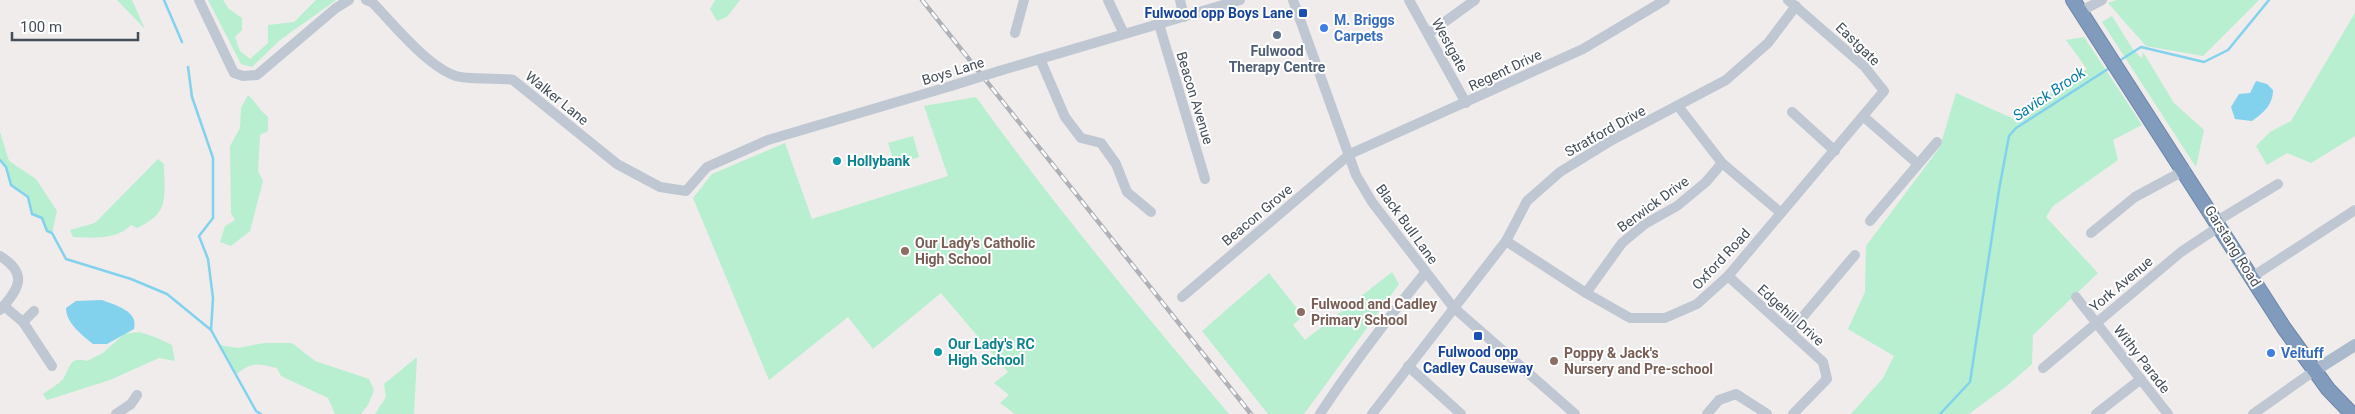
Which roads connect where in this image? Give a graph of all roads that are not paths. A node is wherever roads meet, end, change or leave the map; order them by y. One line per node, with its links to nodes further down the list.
1 (199, 0): 2 (street)
2 (349, 0)
3 (366, 0): 34 (street, Walker Lane)
4 (1024, 0): 17 (street)
5 (1108, 0): 18 (street)
6 (1180, 0): 15 (street)
7 (1240, 0): 15 (street, Boys Lane)
8 (1293, 0): 28 (street, Black Bull Lane)
9 (1409, 0): 19 (street, Westgate)
10 (1476, 0): 19 (street)
11 (1666, 0): 22 (street, Regent Drive)
12 (2102, 0): 14 (street)
13 (1792, 3): 21 (street, Eastgate); 23 (street, Stratford Drive)
14 (2077, 5): 31 (highway, Garstang Road)
15 (1184, 17): 16 (street, Boys Lane)
16 (1159, 24): 18 (street, Boys Lane); 32 (street, Beacon Avenue)
17 (1014, 33)
18 (1124, 34): 20 (street, Boys Lane)
19 (1428, 34): 22 (street, Westgate)
20 (1040, 59): 34 (street, Boys Lane, bridge); 36 (street)
21 (1884, 91): 25 (street, Oxford Road)
22 (1466, 103): 28 (street, Regent Drive)
23 (1678, 106): 29 (street); 41 (street, Stratford Drive)
24 (1792, 112): 27 (street)
25 (1864, 117): 27 (street, Oxford Road); 30 (street)
26 (1937, 142): 30 (street)
27 (1836, 151): 37 (street, Oxford Road)
28 (1350, 154): 44 (street, Black Bull Lane); 48 (street, Beacon Grove)
29 (1722, 163): 37 (street); 47 (street, Berwick Drive)
30 (1918, 164): 38 (street)
31 (2185, 170): 39 (highway, Garstang Road); 40 (street)
32 (1205, 179)
33 (2278, 184): 39 (street, York Avenue)
34 (686, 191)
35 (2355, 210): 46 (street)
36 (1151, 212)
37 (1781, 213): 45 (street, Oxford Road)
38 (1870, 221)
39 (2218, 223): 46 (highway, Garstang Road); 54 (street, York Avenue)
40 (2091, 233)
41 (1506, 241): 47 (street, Oxford Road); 50 (street, Stratford Drive)
42 (1855, 255): 55 (street)
43 (0, 256): 51 (street)
44 (1425, 273): 50 (street, Black Bull Lane); 64 (street)
45 (1728, 276): 47 (street, Oxford Road); 55 (street, Edgehill Drive)
46 (2252, 277): 60 (highway, Garstang Road)
47 (1586, 293)
48 (1182, 296)
49 (2076, 297): 54 (street, Withy Parade)
50 (1453, 307): 58 (street, Stratford Drive); 67 (street, Black Bull Lane)
51 (2, 308): 53 (street)
52 (34, 311): 53 (street)
53 (23, 322): 57 (street)
54 (2097, 323): 59 (street, York Avenue); 61 (street, Withy Parade)
55 (1790, 332): 70 (street, Edgehill Drive)
56 (2355, 345): 60 (main road)
57 (52, 366)
58 (1408, 366): 65 (street, Stratford Drive); 66 (street)
59 (2043, 368)
60 (2314, 371): 73 (street); 74 (highway, Garstang Road)
61 (2141, 379): 71 (street); 72 (street, Withy Parade)
62 (137, 395): 63 (street)
63 (116, 414)
64 (1320, 414)
65 (1372, 414)
66 (1461, 414)
67 (1575, 414)
68 (1707, 414): 69 (street)
69 (1766, 414)
70 (1793, 414)
71 (2096, 414)
72 (2168, 414)
73 (2253, 414)
74 (2352, 414)

